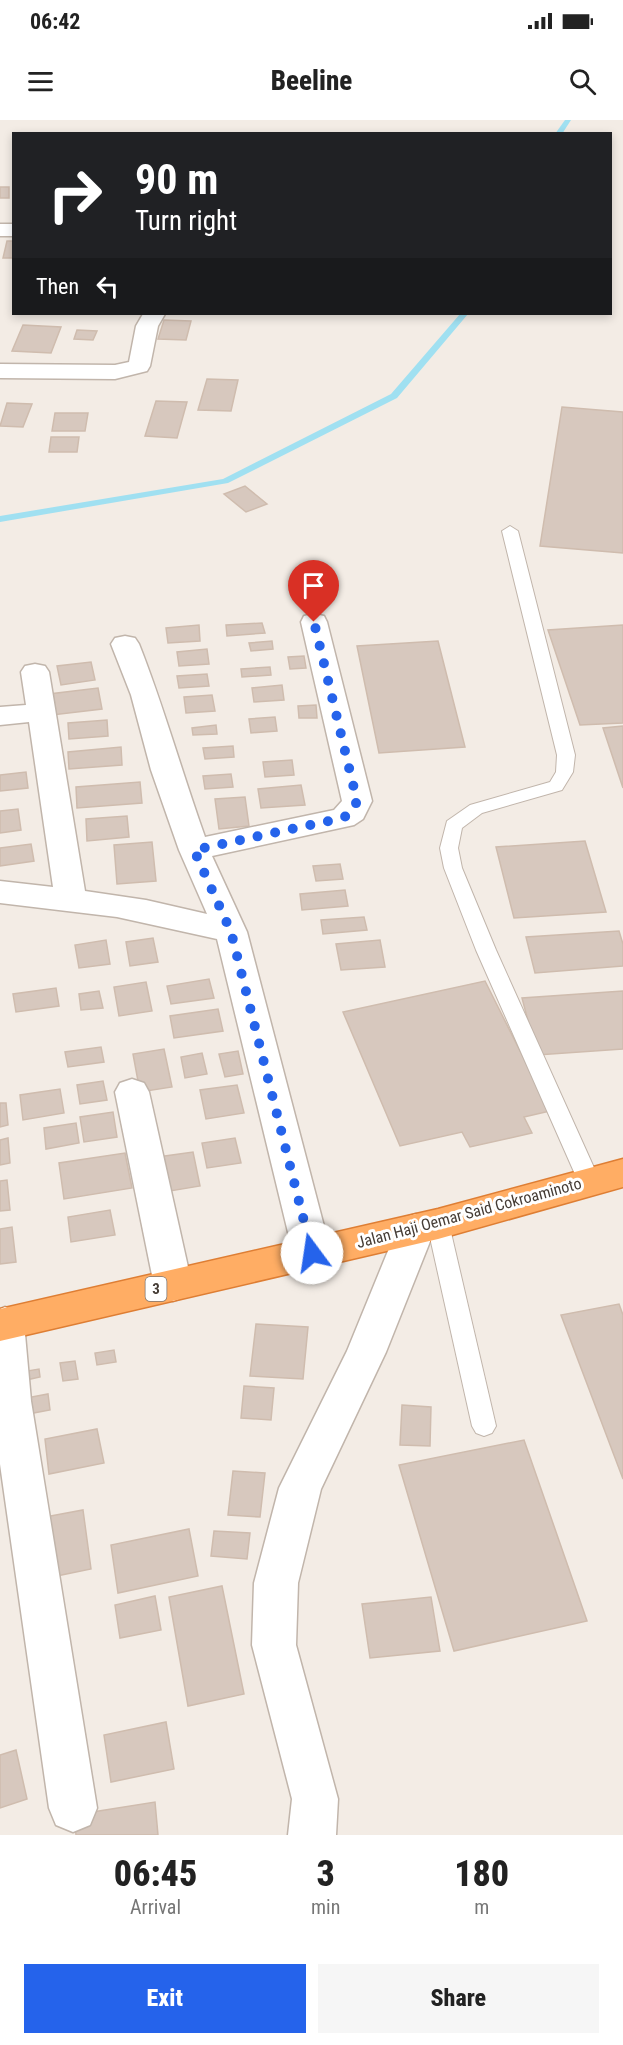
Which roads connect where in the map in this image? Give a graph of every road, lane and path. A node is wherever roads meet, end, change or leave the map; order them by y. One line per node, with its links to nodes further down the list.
1 (153, 315): 2 (street)
2 (0, 370)
3 (510, 531): 14 (lane)
4 (314, 622): 9 (street)
5 (125, 644): 9 (street)
6 (35, 672): 7 (street)
7 (40, 712): 8 (street); 11 (street)
8 (0, 716)
9 (194, 850): 12 (street)
10 (0, 892): 11 (street)
11 (71, 900): 12 (street)
12 (231, 932): 16 (street)
13 (132, 1092): 17 (street)
14 (606, 1177): 15 (highway, Jalan Haji Oemar Said Cokroaminoto / 3)
15 (427, 1226): 16 (highway, Jalan Haji Oemar Said Cokroaminoto / 3); 19 (lane); 21 (street)
16 (312, 1253): 17 (highway, Jalan Haji Oemar Said Cokroaminoto / 3)
17 (173, 1285): 18 (highway, Jalan Haji Oemar Said Cokroaminoto / 3)
18 (3, 1324): 20 (street)
19 (484, 1426)
20 (73, 1808)
21 (312, 1835)

